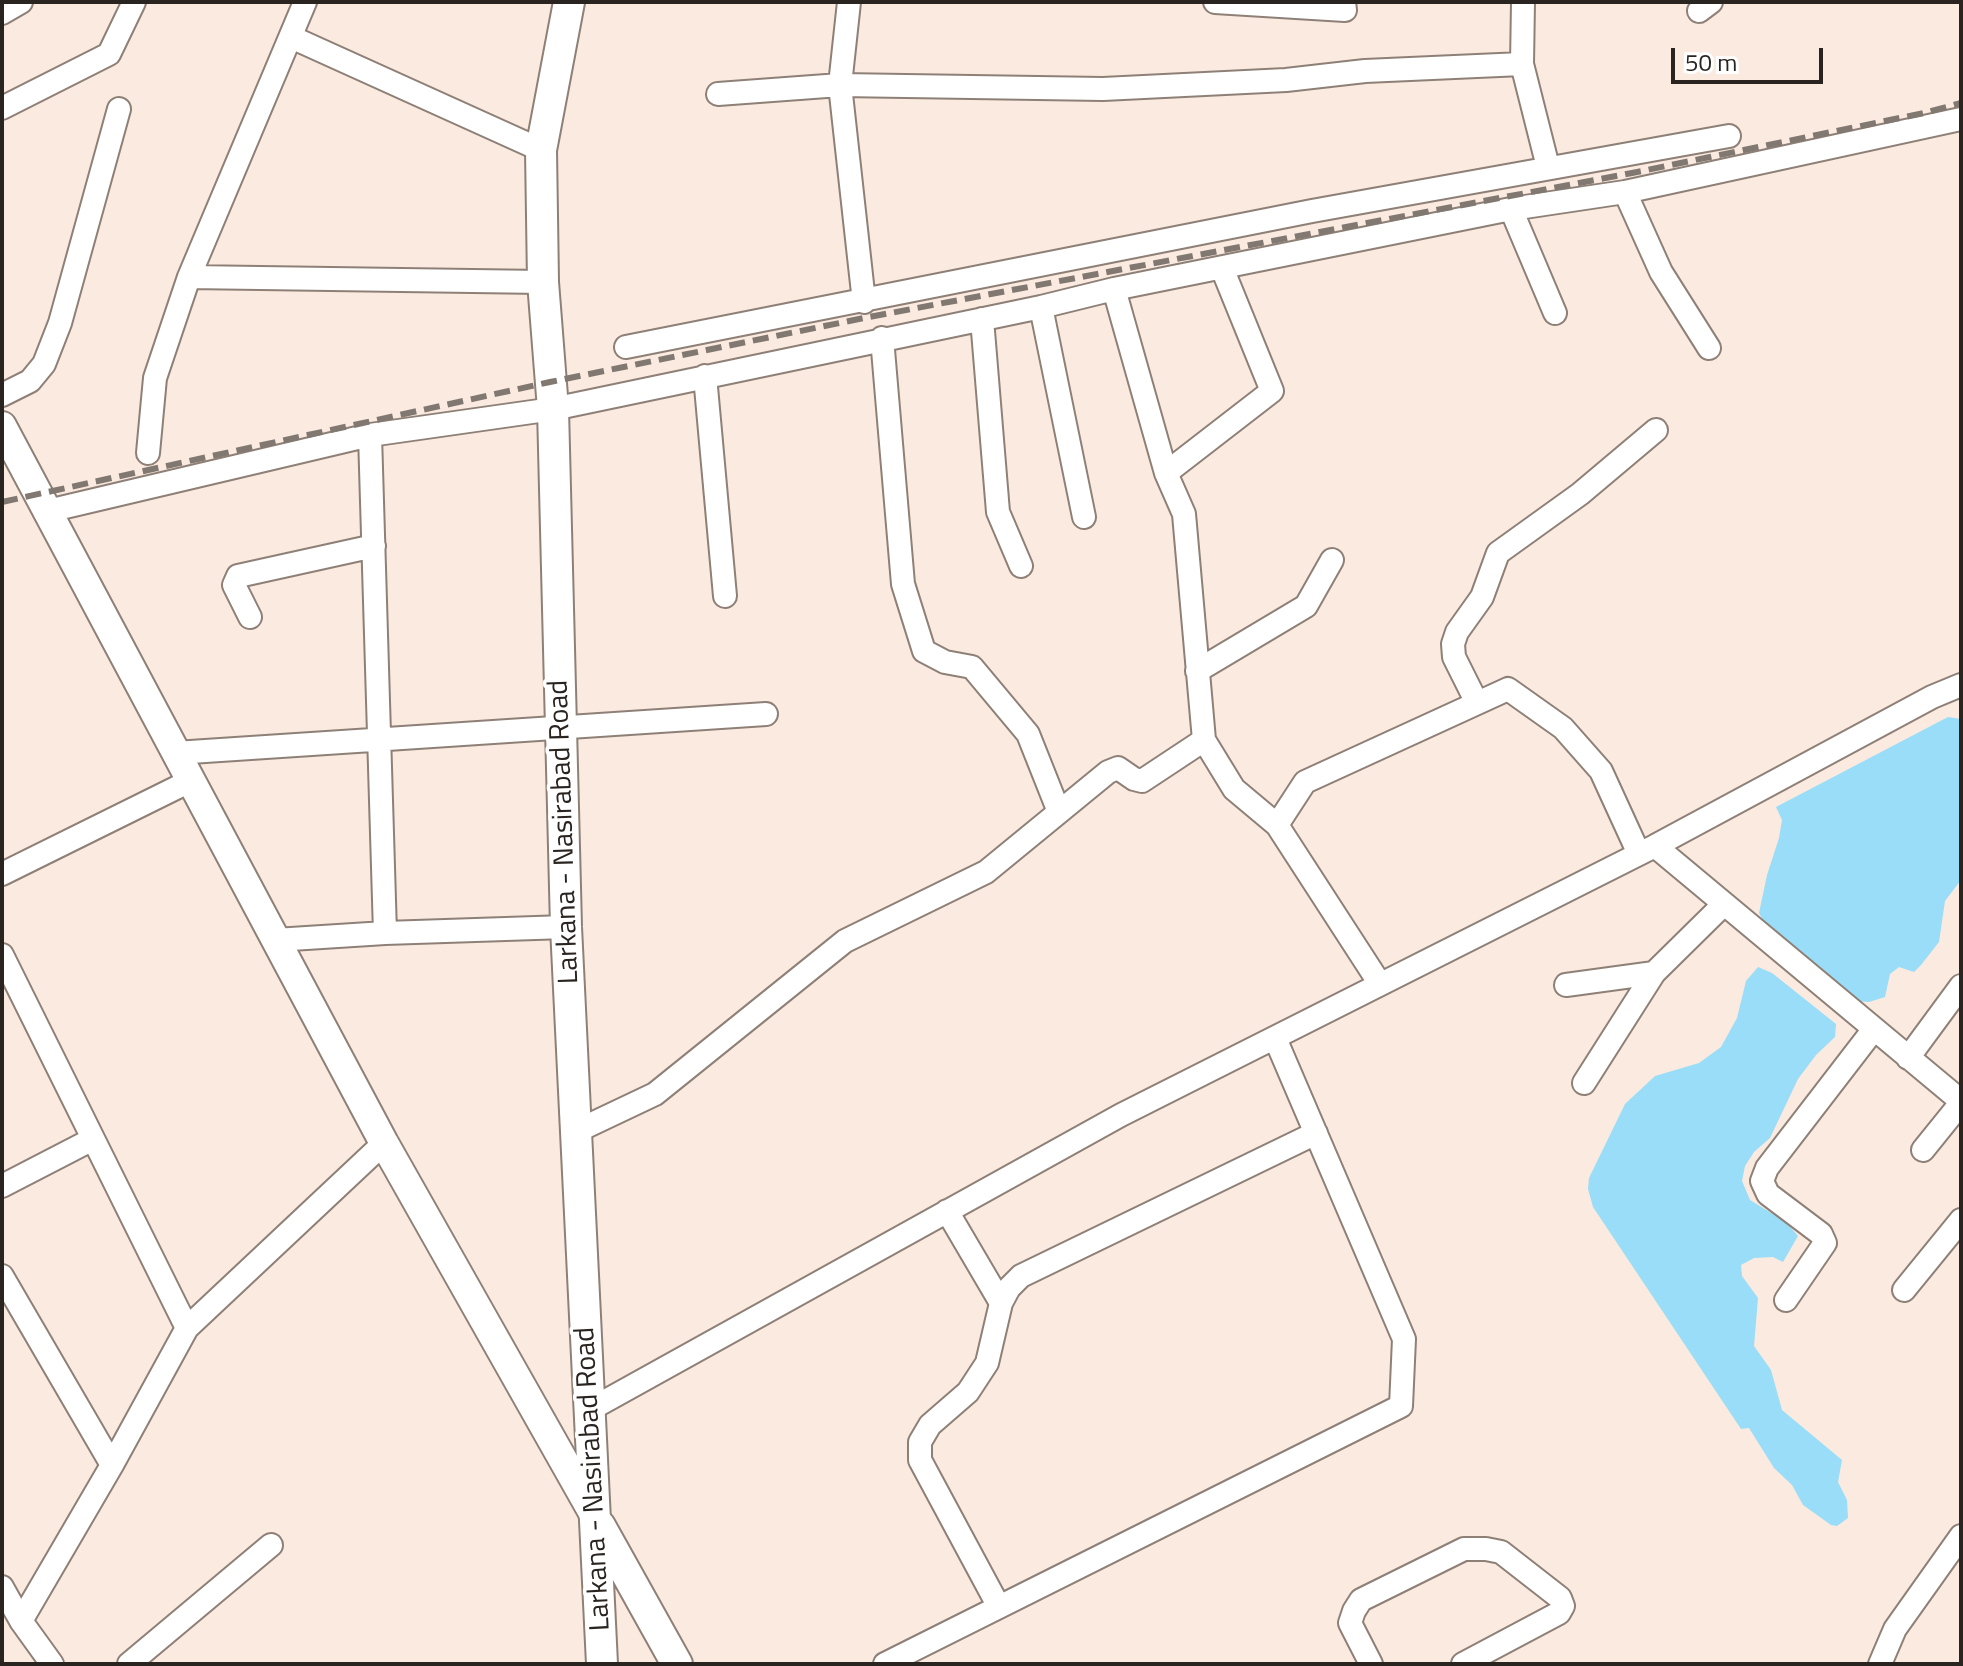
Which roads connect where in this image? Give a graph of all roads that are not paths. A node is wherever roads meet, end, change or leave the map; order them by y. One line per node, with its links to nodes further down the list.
1 (21, 2): 9 (street)
2 (134, 2): 14 (street)
3 (305, 2): 10 (street)
4 (569, 2): 18 (main road, Larkana - Nasirabad Road)
5 (849, 2): 12 (street)
6 (1215, 2): 7 (street)
7 (1344, 2)
8 (1523, 2): 11 (street)
9 (2, 13)
10 (291, 37): 18 (street); 23 (street)
11 (1522, 64): 12 (street); 19 (street)
12 (840, 85): 13 (street); 26 (street)
13 (718, 94)
14 (2, 108)
15 (119, 109): 34 (street)
16 (1961, 119): 20 (street)
17 (1729, 136): 19 (street)
18 (541, 150): 24 (main road, Larkana - Nasirabad Road)
19 (1548, 167): 26 (street)
20 (1625, 192): 21 (street); 32 (street)
21 (1511, 209): 22 (street); 28 (street)
22 (1222, 268): 25 (street); 40 (street)
23 (189, 277): 24 (street); 39 (street)
24 (543, 282): 35 (main road, Larkana - Nasirabad Road)
25 (1114, 289): 27 (street); 40 (street)
26 (864, 302): 31 (street)
27 (1041, 307): 29 (street); 42 (street)
28 (1555, 313)
29 (982, 319): 30 (street); 45 (street)
30 (882, 338): 33 (street); 57 (street)
31 (626, 347)
32 (1709, 348)
33 (705, 376): 35 (street); 46 (street)
34 (2, 395)
35 (553, 409): 38 (street); 52 (main road, Larkana - Nasirabad Road)
36 (2, 426): 41 (street)
37 (1656, 430): 50 (street)
38 (370, 435): 41 (street); 43 (street)
39 (148, 453)
40 (1166, 473): 48 (street)
41 (48, 511): 55 (street)
42 (1084, 517)
43 (374, 546): 47 (street); 53 (street)
44 (1332, 560): 48 (street)
45 (1021, 566)
46 (725, 596)
47 (250, 617)
48 (1197, 671): 54 (street)
49 (1961, 685): 59 (street)
50 (1477, 703): 58 (street); 59 (street)
51 (766, 714): 52 (street)
52 (561, 727): 53 (street); 62 (main road, Larkana - Nasirabad Road)
53 (379, 739): 55 (street); 63 (street)
54 (1204, 740): 57 (street); 58 (street)
55 (175, 753): 56 (street)
56 (190, 781): 60 (street); 64 (street)
57 (1059, 812): 75 (street)
58 (1277, 825): 67 (street)
59 (1647, 850): 61 (street); 67 (street)
60 (2, 874)
61 (1723, 905): 66 (street); 70 (street)
62 (566, 927): 63 (street); 75 (main road, Larkana - Nasirabad Road)
63 (385, 933): 64 (street)
64 (275, 940): 78 (street)
65 (2, 955): 77 (street)
66 (1654, 973): 68 (street); 73 (street)
67 (1380, 984): 71 (street)
68 (1566, 985)
69 (1961, 986): 72 (street)
70 (1874, 1029): 72 (street); 85 (street)
71 (1275, 1038): 76 (street); 81 (street)
72 (1908, 1058): 74 (street)
73 (1584, 1083)
74 (1961, 1102): 79 (street)
75 (577, 1131): 88 (main road, Larkana - Nasirabad Road)
76 (1316, 1133): 86 (street); 94 (street)
77 (93, 1139): 80 (street); 87 (street)
78 (384, 1143): 87 (street); 90 (street)
79 (1923, 1150)
80 (2, 1186)
81 (947, 1211): 86 (street); 88 (street)
82 (1961, 1220): 84 (street)
83 (2, 1277): 89 (street)
84 (1904, 1290)
85 (1786, 1300)
86 (1001, 1303): 94 (street)
87 (187, 1328): 89 (street)
88 (591, 1409): 90 (main road, Larkana - Nasirabad Road)
89 (112, 1465): 95 (street)
90 (597, 1521): 98 (main road, Larkana - Nasirabad Road); 99 (main road)
91 (1961, 1536): 103 (street)
92 (271, 1545): 97 (street)
93 (2, 1587): 95 (street)
94 (999, 1607): 100 (street)
95 (21, 1621): 96 (street)
96 (52, 1664)
97 (129, 1664)
98 (602, 1664)
99 (677, 1664)
100 (885, 1664)
101 (1371, 1664): 102 (street)
102 (1463, 1664)
103 (1880, 1664)

